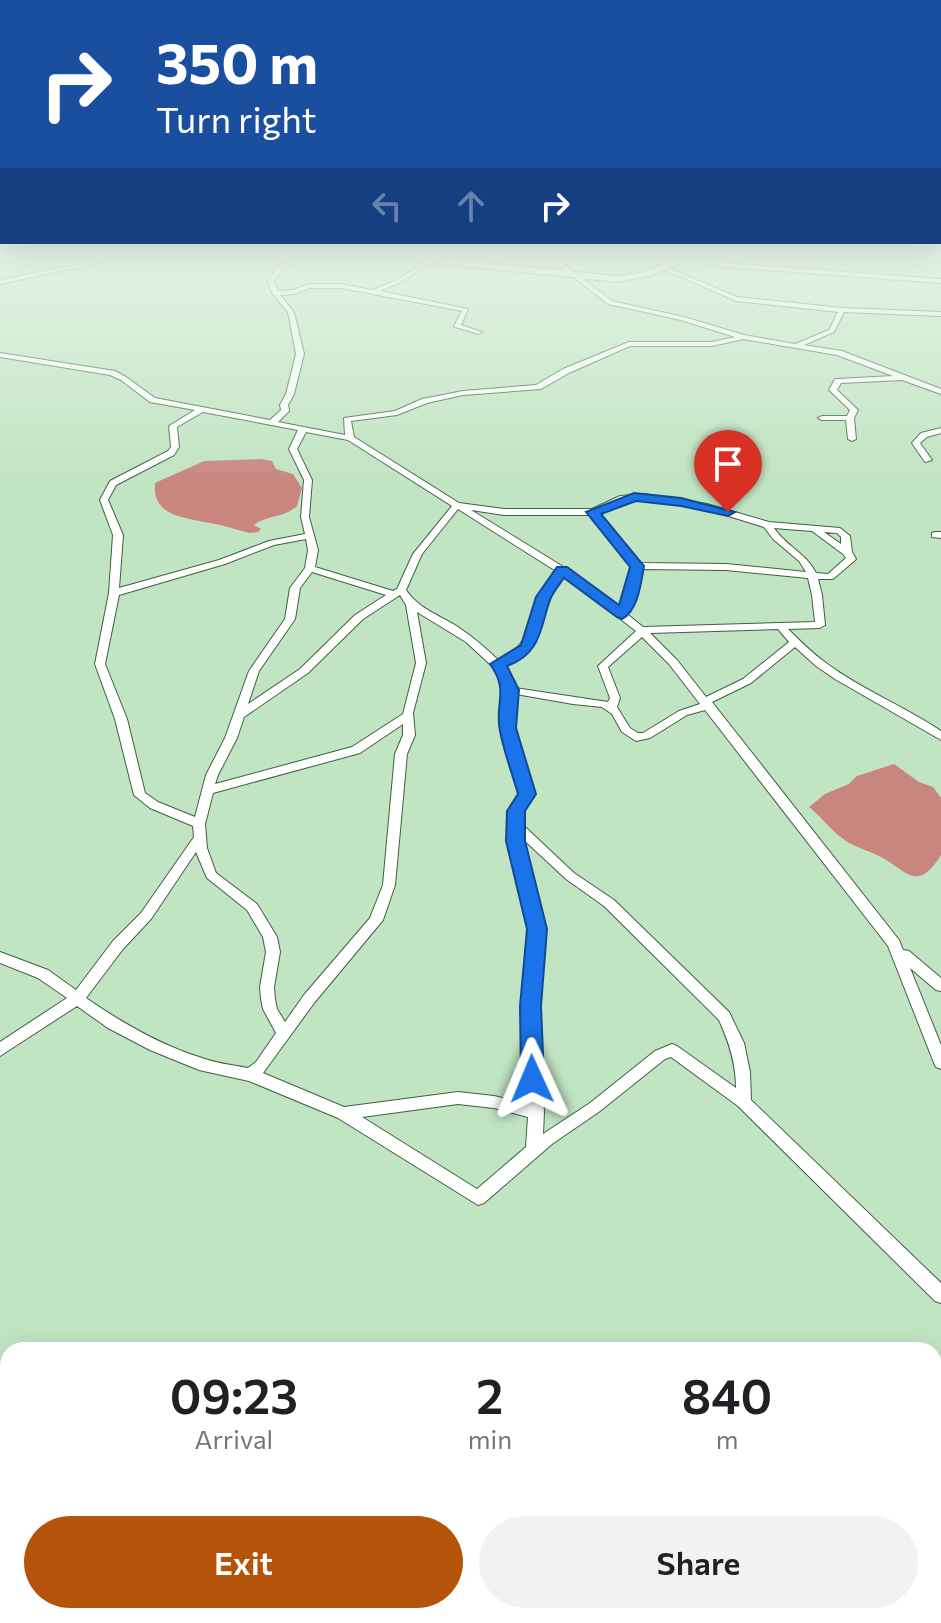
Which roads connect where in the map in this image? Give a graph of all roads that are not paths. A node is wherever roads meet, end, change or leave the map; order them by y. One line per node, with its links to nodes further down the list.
1 (295, 331): 15 (street)
2 (474, 331): 5 (street)
3 (723, 331): 6 (street)
4 (832, 331): 7 (street)
5 (479, 332)
6 (743, 337): 7 (street); 18 (street)
7 (796, 346): 9 (street)
8 (0, 355): 12 (street)
9 (903, 377): 10 (street); 13 (street)
10 (941, 392)
11 (865, 406): 13 (street)
12 (201, 410): 15 (street); 29 (street)
13 (852, 414): 14 (street); 19 (street)
14 (822, 418)
15 (273, 422): 16 (street)
16 (303, 429): 18 (street); 24 (street)
17 (941, 430): 20 (street)
18 (350, 438): 21 (street)
19 (852, 439)
20 (928, 460)
21 (457, 505): 22 (street); 27 (street); 30 (street)
22 (593, 512): 23 (street); 25 (street)
23 (768, 525): 28 (street); 28 (street)
24 (310, 536): 26 (street); 29 (street)
25 (637, 566): 28 (street); 32 (street)
26 (310, 568): 30 (street); 41 (street)
27 (562, 570): 32 (street); 36 (street)
28 (812, 574): 33 (street)
29 (114, 593): 45 (street)
30 (398, 593): 31 (street); 41 (street)
31 (411, 605): 36 (street); 40 (street)
32 (622, 614): 34 (street)
33 (782, 628): 34 (street); 35 (street)
34 (642, 630): 38 (street); 39 (street)
35 (795, 642): 38 (street); 42 (street)
36 (498, 664): 37 (street)
37 (511, 690): 39 (street); 44 (street)
38 (707, 703): 39 (street); 46 (street)
39 (611, 708)
40 (409, 715): 43 (street); 50 (street)
41 (238, 716): 43 (street)
42 (941, 736)
43 (209, 790): 45 (street)
44 (517, 826): 54 (street); 55 (street)
45 (200, 831): 49 (street); 50 (street)
46 (894, 944): 48 (street); 52 (street)
47 (0, 957): 49 (street)
48 (941, 986)
49 (79, 997): 51 (street); 53 (street)
50 (283, 1032): 53 (street)
51 (0, 1050)
52 (941, 1063)
53 (251, 1075): 56 (street)
54 (743, 1102): 57 (street); 58 (street)
55 (536, 1112): 56 (street); 57 (street)
56 (343, 1113): 57 (street)
57 (534, 1150)
58 (941, 1295)

